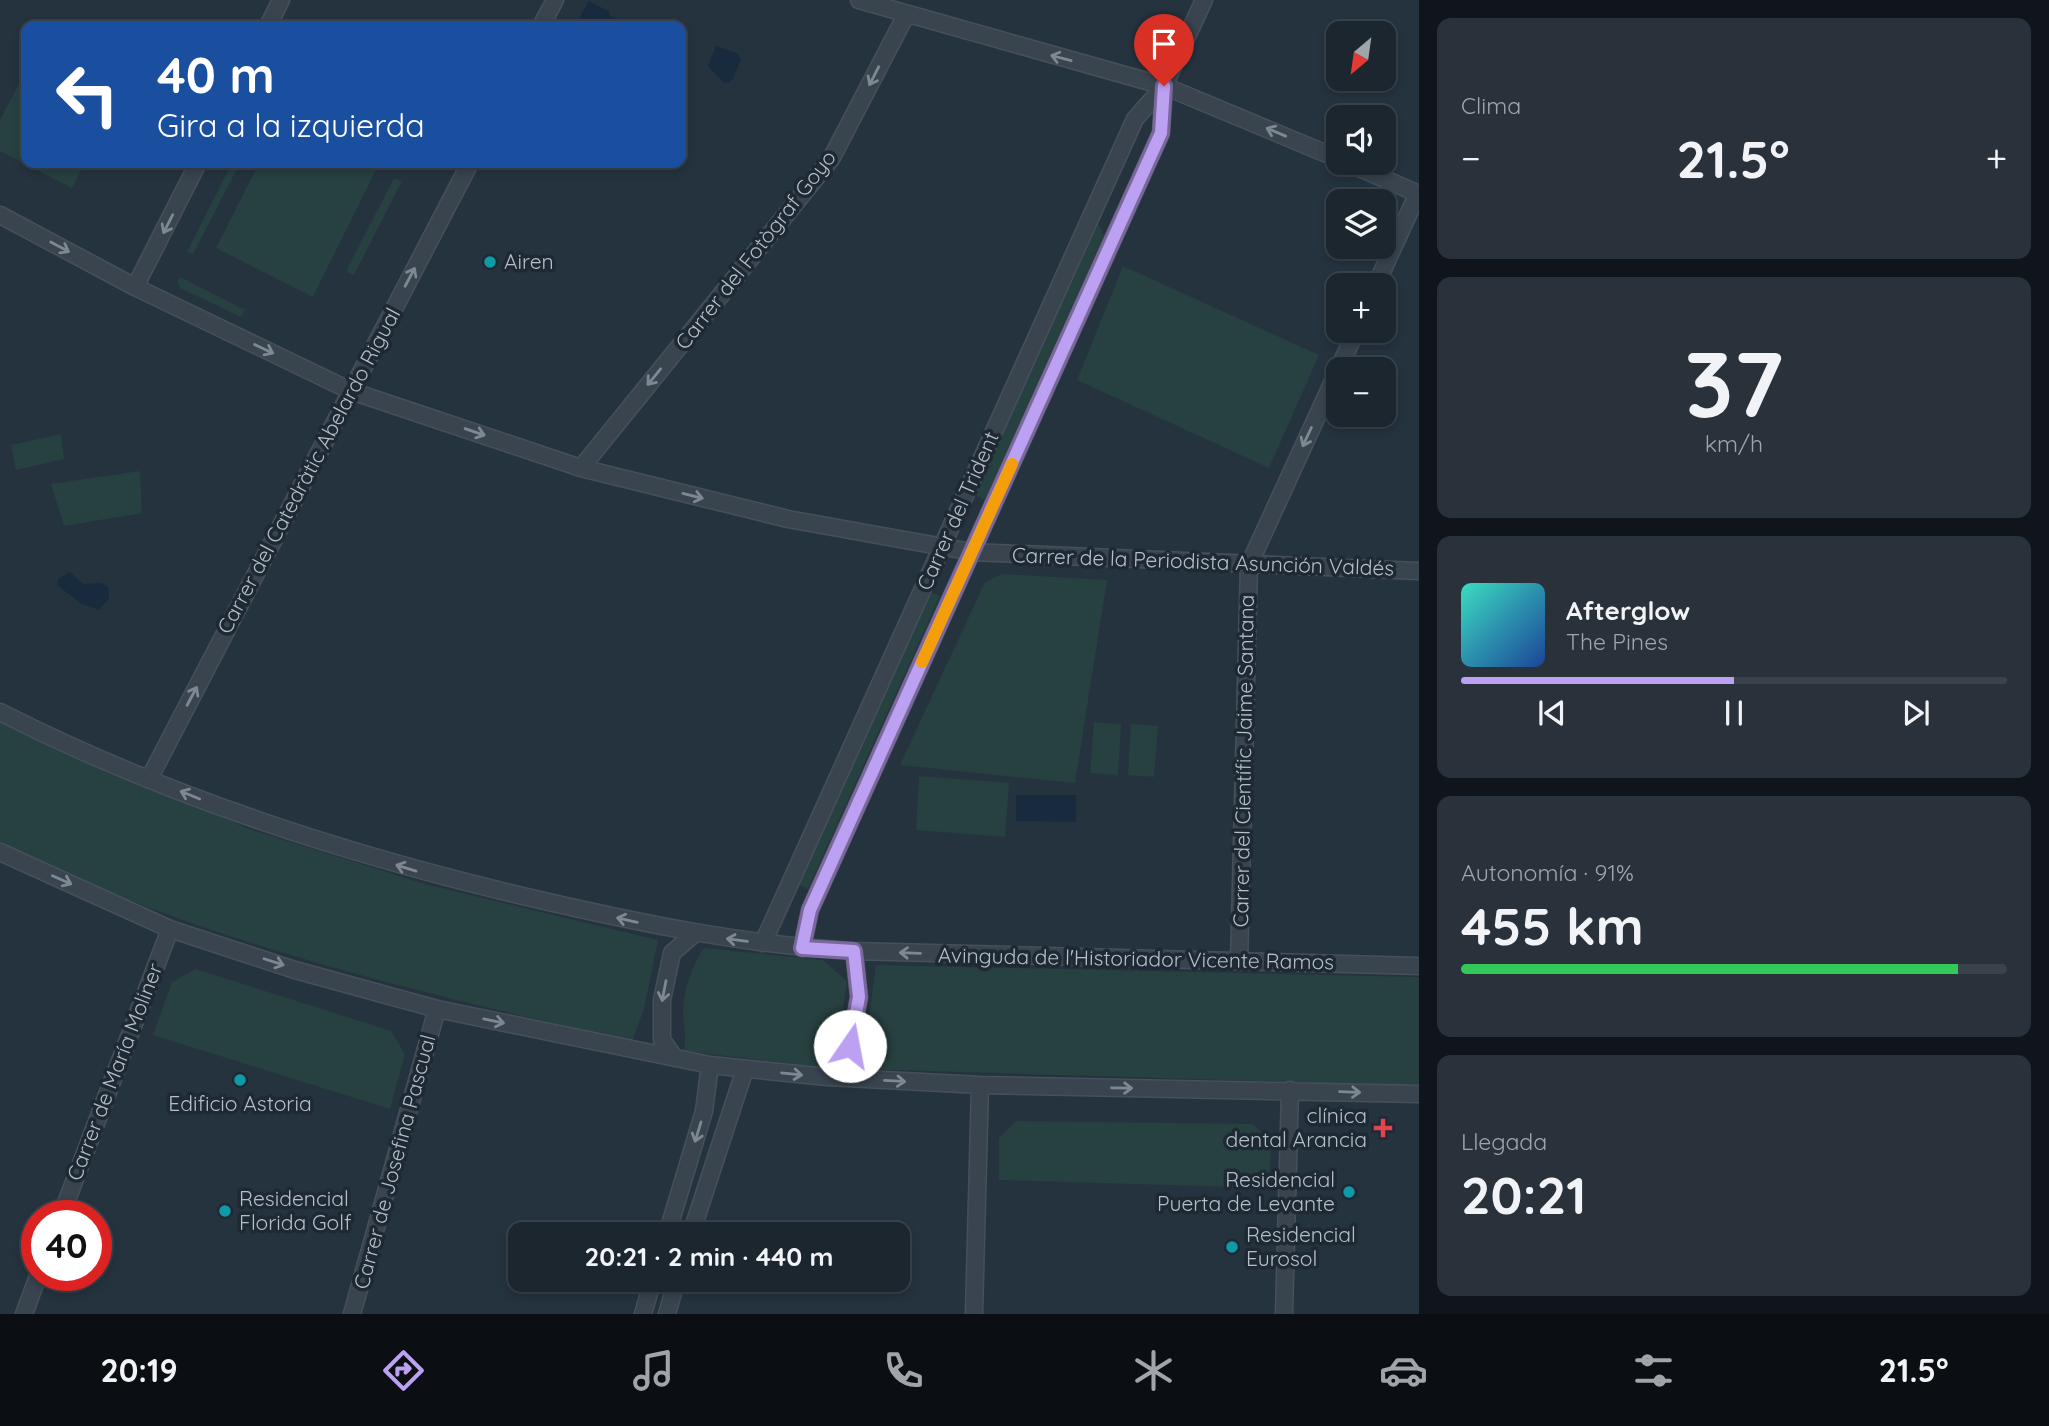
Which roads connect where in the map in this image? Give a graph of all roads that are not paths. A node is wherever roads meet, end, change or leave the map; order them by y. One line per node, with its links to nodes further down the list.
1 (281, 0): 6 (street)
2 (555, 0): 7 (street)
3 (859, 0): 5 (street)
4 (1204, 0): 8 (street, Carrer del Trident)
5 (906, 15): 8 (street, one-way to 5); 19 (street, Carrer del Fotògraf Goyo, one-way to 19)
6 (270, 21)
7 (544, 21)
8 (1164, 86): 9 (street, one-way to 8); 20 (street, Carrer del Trident); 21 (street, Carrer del Trident)
9 (1326, 154)
10 (195, 168): 16 (street, one-way to 16)
11 (467, 168): 18 (street, Carrer del Catedràtic Abelardo Rigual, one-way to 11)
12 (1376, 175): 13 (street)
13 (1419, 193): 15 (street)
14 (0, 215): 16 (street, Carrer de la Periodista Asunción Valdés, one-way to 16)
15 (1382, 273)
16 (135, 287): 18 (street, Carrer de la Periodista Asunción Valdés, one-way to 18)
17 (1351, 343): 22 (street, Carrer del Científic Jaime Santana, one-way to 22)
18 (351, 391): 19 (street, Carrer de la Periodista Asunción Valdés, one-way to 19); 25 (street, Carrer del Catedràtic Abelardo Rigual, one-way to 18)
19 (581, 468): 20 (street, Carrer de la Periodista Asunción Valdés, one-way to 20)
20 (942, 548): 21 (street, Carrer de la Periodista Asunción Valdés); 29 (street, Carrer del Trident)
21 (972, 552): 22 (street, Carrer de la Periodista Asunción Valdés); 30 (street, Carrer del Trident)
22 (1249, 565): 23 (street, Carrer de la Periodista Asunción Valdés); 32 (street, Carrer del Científic Jaime Santana)
23 (1419, 571)
24 (0, 712): 25 (street, Avinguda de l'Historiador Vicente Ramos)
25 (149, 779): 28 (street, Avinguda de l'Historiador Vicente Ramos, one-way to 25)
26 (0, 852): 27 (street, one-way to 27)
27 (170, 929): 34 (street, one-way to 34); 42 (street, Carrer de María Moliner)
28 (694, 934): 29 (street, Avinguda de l'Historiador Vicente Ramos, one-way to 28); 35 (street, one-way to 35)
29 (763, 943): 30 (street, Avinguda de l'Historiador Vicente Ramos)
30 (802, 948): 31 (street, Avinguda de l'Historiador Vicente Ramos)
31 (854, 951): 32 (street, Avinguda de l'Historiador Vicente Ramos, one-way to 31); 38 (street)
32 (1239, 962): 33 (street, Avinguda de l'Historiador Vicente Ramos)
33 (1419, 967)
34 (437, 1009): 35 (street, one-way to 35); 49 (street, Carrer de Josefina Pascual)
35 (676, 1058): 36 (street)
36 (709, 1065): 37 (street); 43 (street, one-way to 43)
37 (744, 1069): 38 (street, one-way to 38); 44 (street)
38 (827, 1077): 39 (street, one-way to 39)
39 (980, 1085): 40 (street, one-way to 40); 52 (street)
40 (1290, 1090): 41 (street, one-way to 41); 53 (street)
41 (1419, 1094)
42 (67, 1200)
43 (671, 1222)
44 (695, 1222)
45 (32, 1291): 48 (street)
46 (649, 1292): 50 (street)
47 (673, 1292): 51 (street)
48 (24, 1314)
49 (352, 1314)
50 (643, 1314)
51 (667, 1314)
52 (974, 1314)
53 (1284, 1314)

